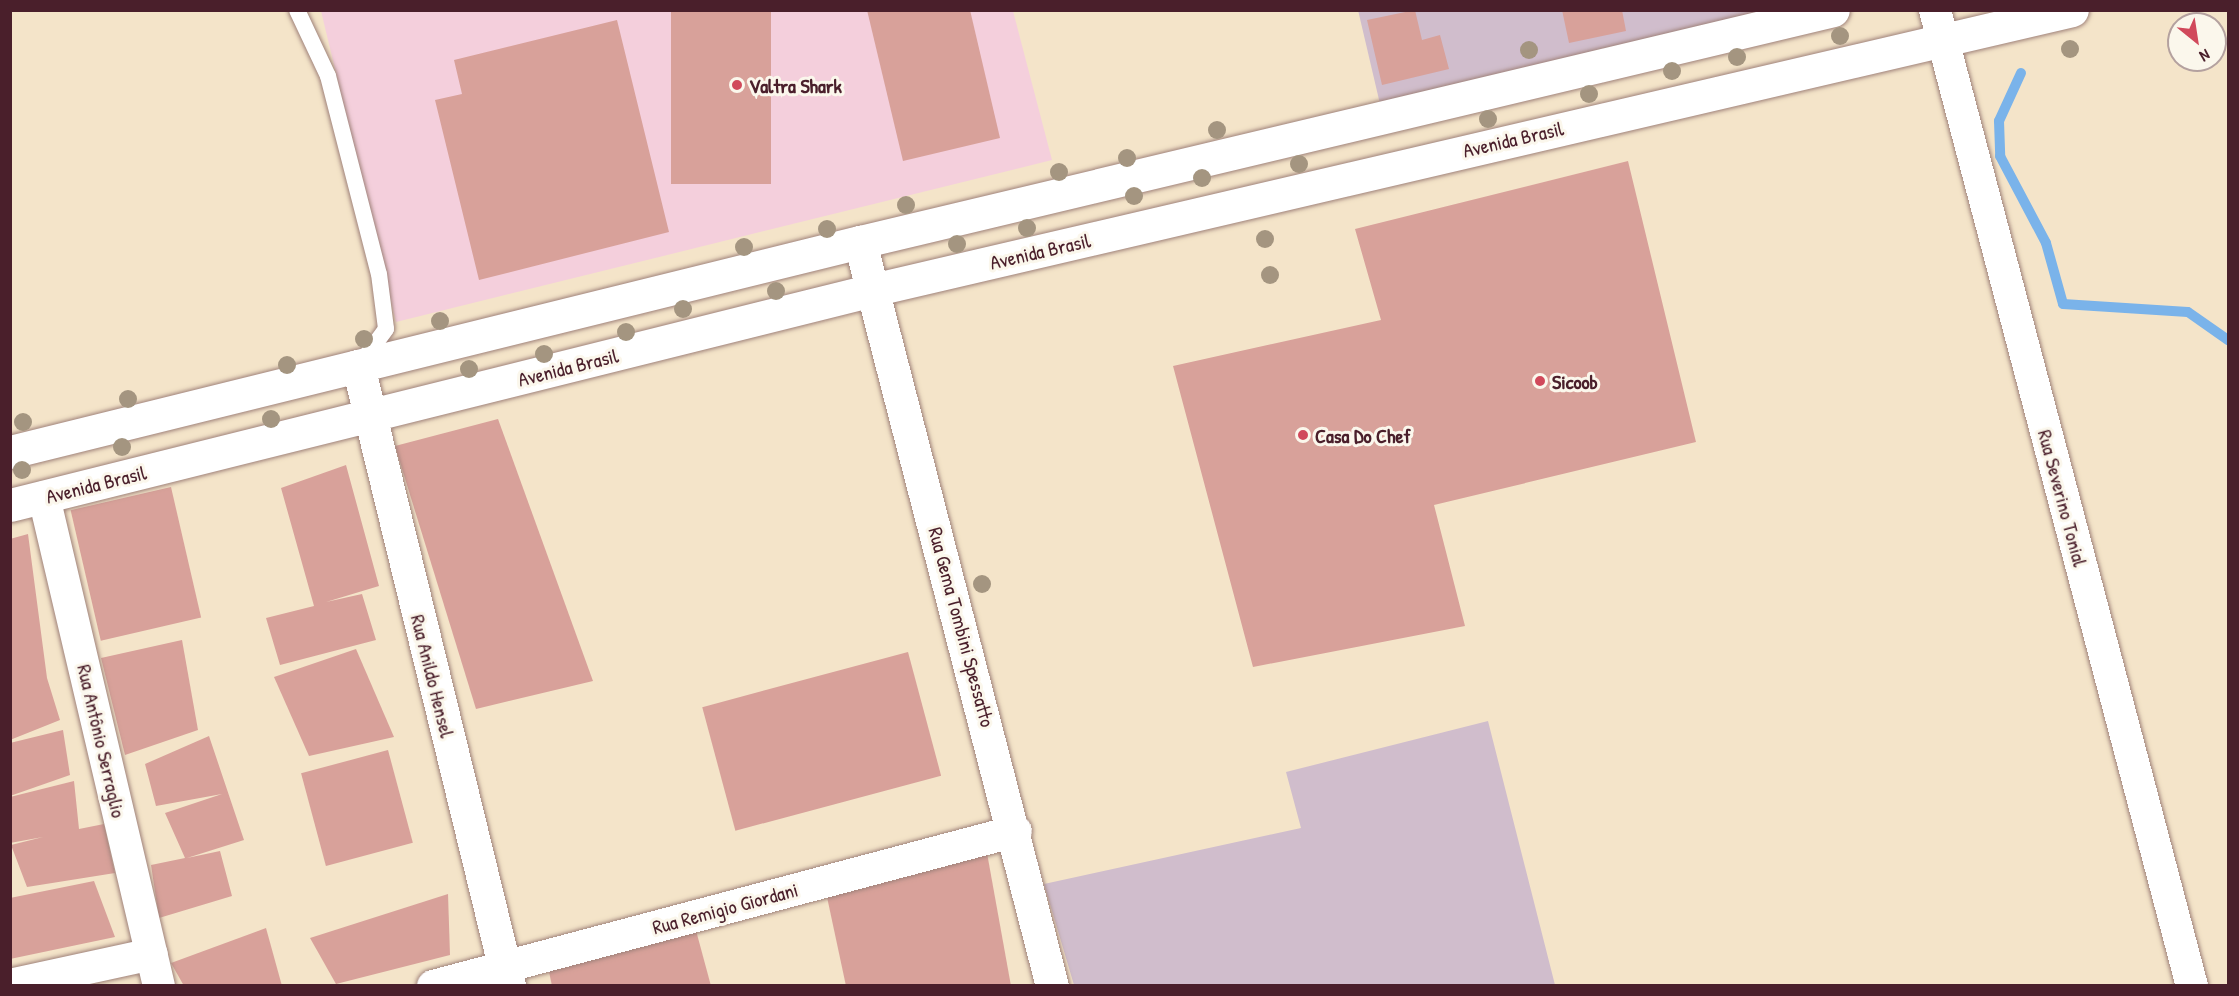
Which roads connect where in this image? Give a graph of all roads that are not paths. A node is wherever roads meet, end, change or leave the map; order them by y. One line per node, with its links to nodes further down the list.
1 (297, 10): 8 (lane)
2 (1833, 10): 5 (main road, Avenida Brasil)
3 (2072, 10): 4 (main road, Avenida Brasil)
4 (1939, 25): 6 (main road, Avenida Brasil); 20 (street, Rua Severino Tonial)
5 (1387, 115): 6 (main road); 7 (main road, Avenida Brasil)
6 (1399, 165): 7 (main road, Avenida Brasil)
7 (867, 267): 8 (main road, Avenida Brasil); 9 (main road, Avenida Brasil); 13 (main road, Rua Gema Tombini Spessatto)
8 (358, 366): 9 (main road, Rua Anildo Hensel); 10 (main road, Avenida Brasil)
9 (369, 418): 11 (main road, Avenida Brasil); 15 (main road, Rua Anildo Hensel)
10 (10, 452)
11 (44, 497): 12 (main road, Avenida Brasil); 14 (street, Rua Antônio Serraglio)
12 (10, 505)
13 (1016, 831): 15 (street, Rua Remigio Giordani); 19 (main road, Rua Gema Tombini Spessatto)
14 (152, 954): 16 (street); 17 (street, Rua Antônio Serraglio)
15 (507, 976): 18 (street, Rua Remigio Giordani)
16 (10, 985)
17 (159, 986)
18 (433, 986)
19 (1052, 986)
20 (2192, 986)

